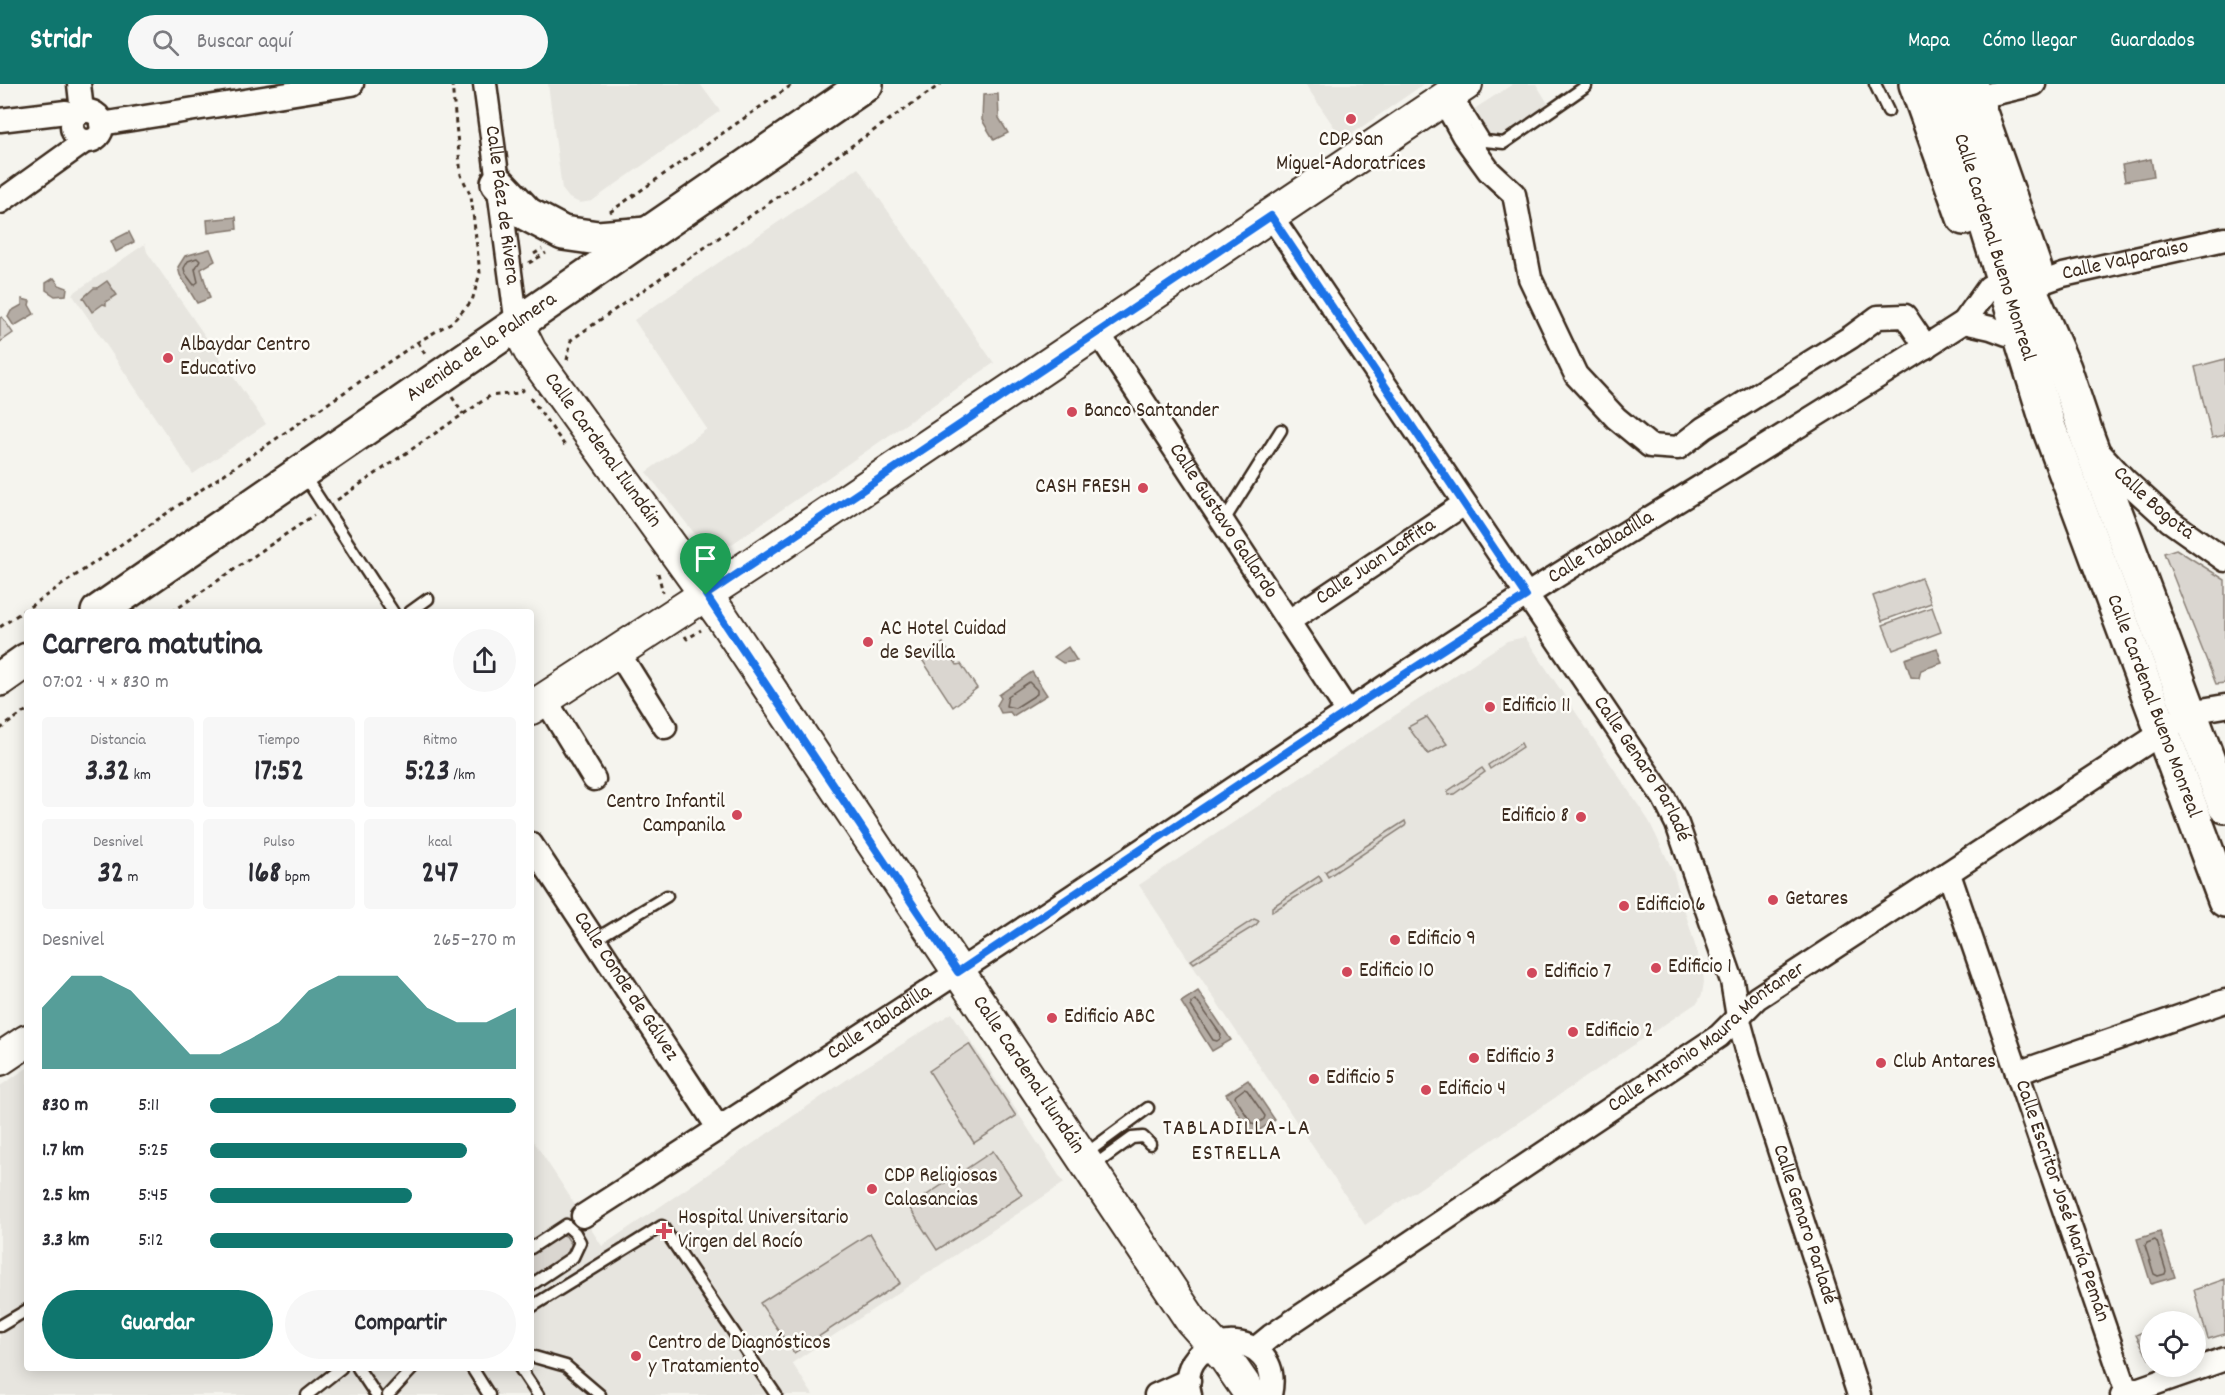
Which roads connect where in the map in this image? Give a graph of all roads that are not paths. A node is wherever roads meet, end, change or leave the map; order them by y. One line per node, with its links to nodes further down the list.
1 (79, 84): 13 (street)
2 (352, 84): 15 (street)
3 (485, 84): 18 (street, Calle Páez de Rivera)
4 (866, 84): 21 (main road, Avenida de la Palmera)
5 (1586, 84): 11 (lane)
6 (1875, 84): 12 (lane)
7 (1916, 84): 24 (main road)
8 (1943, 84): 16 (main road)
9 (2034, 84): 10 (street)
10 (1972, 91): 23 (main road)
11 (1454, 92): 20 (main road); 29 (street)
12 (1888, 111)
13 (79, 114): 14 (street); 15 (street); 17 (street)
14 (0, 120)
15 (101, 124): 17 (street)
16 (1960, 135): 23 (main road, Calle Cardenal Bueno Monreal); 30 (main road, Calle Cardenal Bueno Monreal)
17 (86, 141): 19 (street)
18 (498, 183): 21 (main road); 26 (street, Calle Páez de Rivera)
19 (0, 202)
20 (1271, 216): 27 (main road); 34 (street, Calle Genaro Parladé)
21 (649, 234): 26 (main road, Avenida de la Palmera)
22 (2225, 239): 23 (street, Calle Valparaiso)
23 (2034, 285): 32 (main road, Calle Cardenal Bueno Monreal)
24 (1989, 288): 25 (street, Calle Tabladilla); 28 (main road)
25 (1964, 322): 28 (street); 29 (street, Calle Tabladilla)
26 (517, 325): 33 (main road, Avenida de la Palmera); 37 (main road, Calle Cardenal Ilundáin)
27 (1097, 331): 35 (street, Calle Gustavo Gallardo); 37 (main road)
28 (2007, 334): 30 (main road)
29 (1926, 347): 38 (street, Calle Tabladilla)
30 (2049, 428): 52 (main road, Calle Cardenal Bueno Monreal)
31 (1281, 430): 35 (lane)
32 (2088, 439): 36 (street, Calle Bogotá); 50 (main road, Calle Cardenal Bueno Monreal)
33 (302, 472): 40 (main road, Avenida de la Palmera); 41 (lane)
34 (1464, 504): 38 (street, Calle Genaro Parladé); 43 (street, Calle Juan Laffita)
35 (1223, 522): 43 (street, Calle Gustavo Gallardo)
36 (2225, 560)
37 (706, 595): 44 (main road); 60 (main road, Calle Cardenal Ilundáin)
38 (1526, 596): 49 (street, Calle Tabladilla); 62 (street, Calle Genaro Parladé)
39 (428, 599): 42 (lane)
40 (102, 609)
41 (391, 609)
42 (414, 609)
43 (1289, 621): 49 (street, Calle Gustavo Gallardo)
44 (618, 652): 47 (main road); 51 (street)
45 (24, 662): 46 (main road)
46 (0, 679)
47 (538, 704): 53 (street)
48 (2225, 706): 50 (street)
49 (1348, 712): 60 (street, Calle Tabladilla)
50 (2190, 712): 52 (street); 54 (main road, Calle Cardenal Bueno Monreal)
51 (665, 727)
52 (2163, 732): 56 (street, Calle Antonio Maura Montaner); 58 (main road, Calle Cardenal Bueno Monreal)
53 (594, 779)
54 (2225, 806)
55 (534, 849): 59 (street, Calle Conde de Gálvez)
56 (1949, 873): 62 (street, Calle Antonio Maura Montaner); 65 (street, Calle Escritor José María Pemán)
57 (667, 896): 59 (lane)
58 (2225, 900)
59 (594, 939): 67 (street, Calle Conde de Gálvez)
60 (958, 972): 67 (street, Calle Tabladilla); 69 (main road, Calle Cardenal Ilundáin)
61 (2225, 1001): 65 (street)
62 (1738, 1017): 77 (street, Calle Antonio Maura Montaner); 98 (street, Calle Genaro Parladé)
63 (24, 1043): 64 (main road)
64 (0, 1059)
65 (2017, 1073): 87 (street, Calle Escritor José María Pemán)
66 (1148, 1108): 69 (lane)
67 (719, 1129): 70 (street, Calle Tabladilla)
68 (1150, 1144): 69 (lane)
69 (1085, 1163): 76 (main road, Calle Cardenal Ilundáin)
70 (575, 1220): 71 (lane); 72 (lane)
71 (534, 1246)
72 (534, 1283)
73 (534, 1305): 94 (lane)
74 (24, 1312): 75 (lane)
75 (0, 1326)
76 (1208, 1349): 77 (street); 85 (street); 86 (main road, Calle Cardenal Ilundáin); 96 (main road, Calle Cardenal Ilundáin)
77 (1255, 1350): 86 (street)
78 (534, 1357): 93 (lane)
79 (2225, 1359): 87 (street)
80 (336, 1371): 88 (lane)
81 (360, 1371): 89 (lane)
82 (410, 1371): 90 (lane)
83 (473, 1371): 91 (lane)
84 (522, 1371): 92 (lane)
85 (1190, 1388): 95 (street)
86 (1264, 1388): 97 (street, Calle Cardenal Ilundáin)
87 (2124, 1394)
88 (307, 1395)
89 (376, 1395)
90 (388, 1395)
91 (489, 1395)
92 (538, 1395)
93 (600, 1395)
94 (776, 1395)
95 (1156, 1395)
96 (1227, 1395)
97 (1279, 1395)
98 (1859, 1395)

